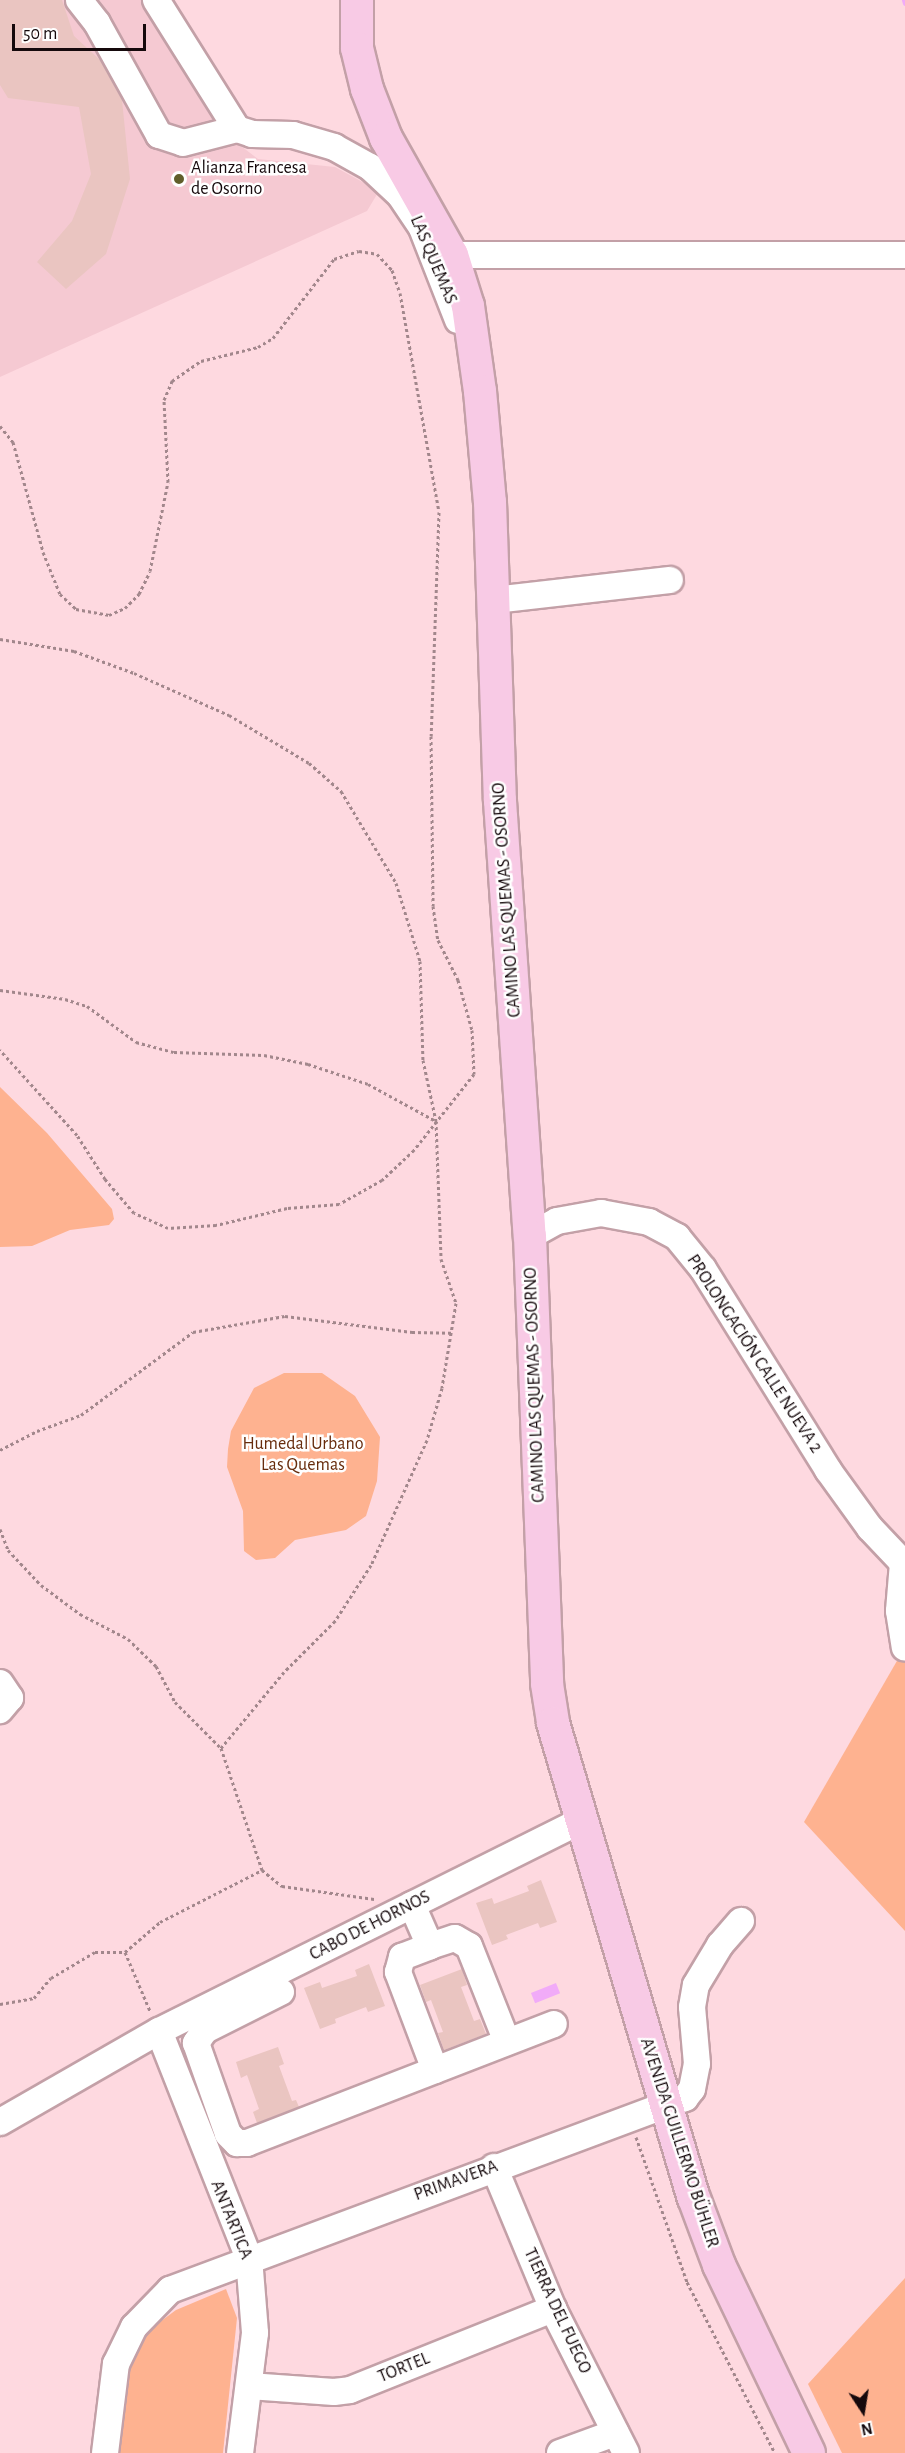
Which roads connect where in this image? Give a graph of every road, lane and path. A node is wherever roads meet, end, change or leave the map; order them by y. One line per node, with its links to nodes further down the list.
1 (78, 0): 4 (street)
2 (156, 0): 4 (street)
3 (357, 0): 5 (main road, CAMINO LAS QUEMAS - OSORNO)
4 (237, 129): 7 (street, LAS QUEMAS)
5 (452, 255): 6 (street); 7 (main road, CAMINO LAS QUEMAS - OSORNO)
6 (905, 255)
7 (472, 333): 10 (main road, CAMINO LAS QUEMAS - OSORNO)
8 (0, 426): 14 (path)
9 (670, 580): 10 (street)
10 (494, 600): 15 (main road, CAMINO LAS QUEMAS - OSORNO)
11 (0, 639): 14 (path)
12 (0, 990): 14 (path)
13 (0, 1050): 14 (path)
14 (436, 1120): 16 (path)
15 (530, 1236): 19 (street, PROLONGACIÓN CALLE NUEVA 2); 24 (main road, CAMINO LAS QUEMAS - OSORNO)
16 (452, 1333): 17 (path); 23 (path)
17 (0, 1450)
18 (0, 1529): 23 (path)
19 (904, 1564): 20 (street)
20 (905, 1648)
21 (0, 1683): 22 (street)
22 (0, 1710)
23 (221, 1748): 25 (path)
24 (581, 1821): 26 (street, CABO DE HORNOS); 36 (main road, AVENIDA GUILLERMO BÜHLER)
25 (262, 1870): 26 (path); 29 (path)
26 (412, 1905): 28 (street); 33 (street, CABO DE HORNOS)
27 (741, 1921): 36 (street, PRIMAVERA)
28 (430, 1946): 34 (street); 35 (street)
29 (125, 1952): 31 (path); 33 (path)
30 (281, 1992): 35 (street)
31 (0, 2004)
32 (554, 2024): 34 (street)
33 (159, 2031): 38 (street, CABO DE HORNOS); 40 (street, ANTARTICA)
34 (507, 2042): 35 (street)
35 (435, 2070)
36 (664, 2105): 37 (street, PRIMAVERA); 48 (main road, AVENIDA GUILLERMO BÜHLER)
37 (630, 2118): 39 (street, PRIMAVERA); 47 (path)
38 (0, 2122)
39 (494, 2167): 40 (street, PRIMAVERA); 41 (street, TIERRA DEL FUEGO)
40 (249, 2258): 42 (street, ANTARTICA); 44 (street, PRIMAVERA)
41 (553, 2309): 42 (street, TORTEL); 43 (street, TIERRA DEL FUEGO)
42 (249, 2386): 45 (street, ANTARTICA)
43 (620, 2443): 46 (street)
44 (105, 2453)
45 (240, 2453)
46 (560, 2453)
47 (775, 2453)
48 (809, 2453)

